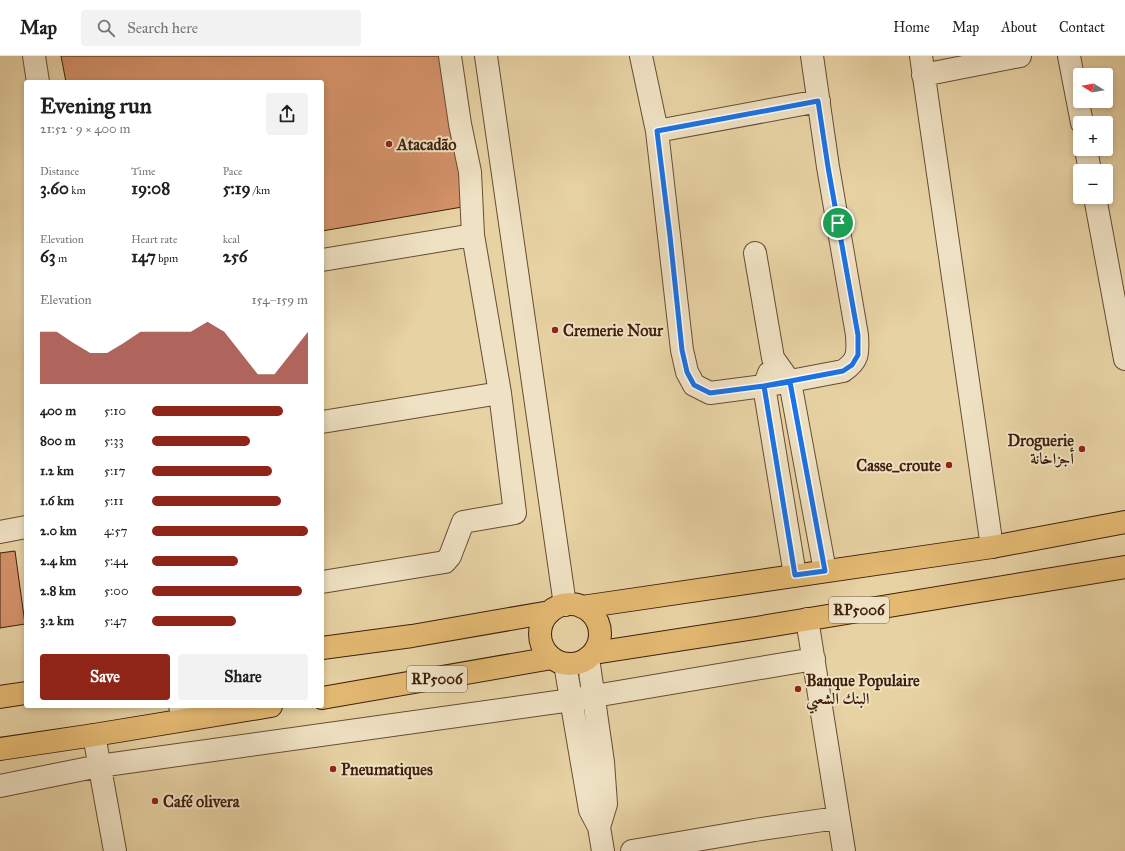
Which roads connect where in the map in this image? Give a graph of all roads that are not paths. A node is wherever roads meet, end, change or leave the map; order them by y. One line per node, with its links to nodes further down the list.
1 (34, 56): 9 (street)
2 (450, 56): 14 (street)
3 (486, 56): 31 (street)
4 (641, 56): 12 (street)
5 (812, 56): 10 (street)
6 (1020, 56): 8 (street)
7 (1069, 56): 11 (street)
8 (922, 66): 26 (street)
9 (38, 80)
10 (818, 101): 12 (street); 19 (street)
11 (1081, 116)
12 (657, 131): 20 (street)
13 (1096, 204): 18 (street)
14 (473, 235): 16 (street); 21 (street)
15 (755, 253): 17 (street)
16 (324, 260)
17 (773, 358): 19 (street); 20 (street)
18 (1125, 359)
19 (790, 382): 20 (street); 28 (street)
20 (764, 386): 29 (street)
21 (500, 393): 22 (street); 30 (street)
22 (324, 422)
23 (1125, 522): 26 (main road)
24 (24, 527): 25 (street)
25 (0, 532)
26 (992, 547): 28 (main road)
27 (1125, 567): 32 (main road, RP5006)
28 (825, 571): 29 (main road)
29 (795, 575): 31 (main road)
30 (324, 582)
31 (566, 608): 33 (main road); 34 (main road); 36 (main road)
32 (807, 619): 34 (main road, RP5006); 35 (street)
33 (324, 648)
34 (591, 655): 36 (main road, RP5006); 38 (street)
35 (814, 659): 38 (street); 48 (street)
36 (559, 661): 40 (main road, RP5006); 41 (street)
37 (24, 693): 39 (main road)
38 (594, 696): 41 (street); 49 (street)
39 (0, 697)
40 (324, 698)
41 (571, 700): 46 (street); 49 (street)
42 (246, 708): 43 (main road)
43 (184, 713): 44 (main road)
44 (94, 735): 45 (main road); 46 (street)
45 (0, 748)
46 (100, 766): 47 (street); 50 (street)
47 (0, 786)
48 (837, 818): 52 (street); 53 (street)
49 (599, 827): 51 (street)
50 (115, 851)
51 (603, 851)
52 (632, 851)
53 (844, 851)

